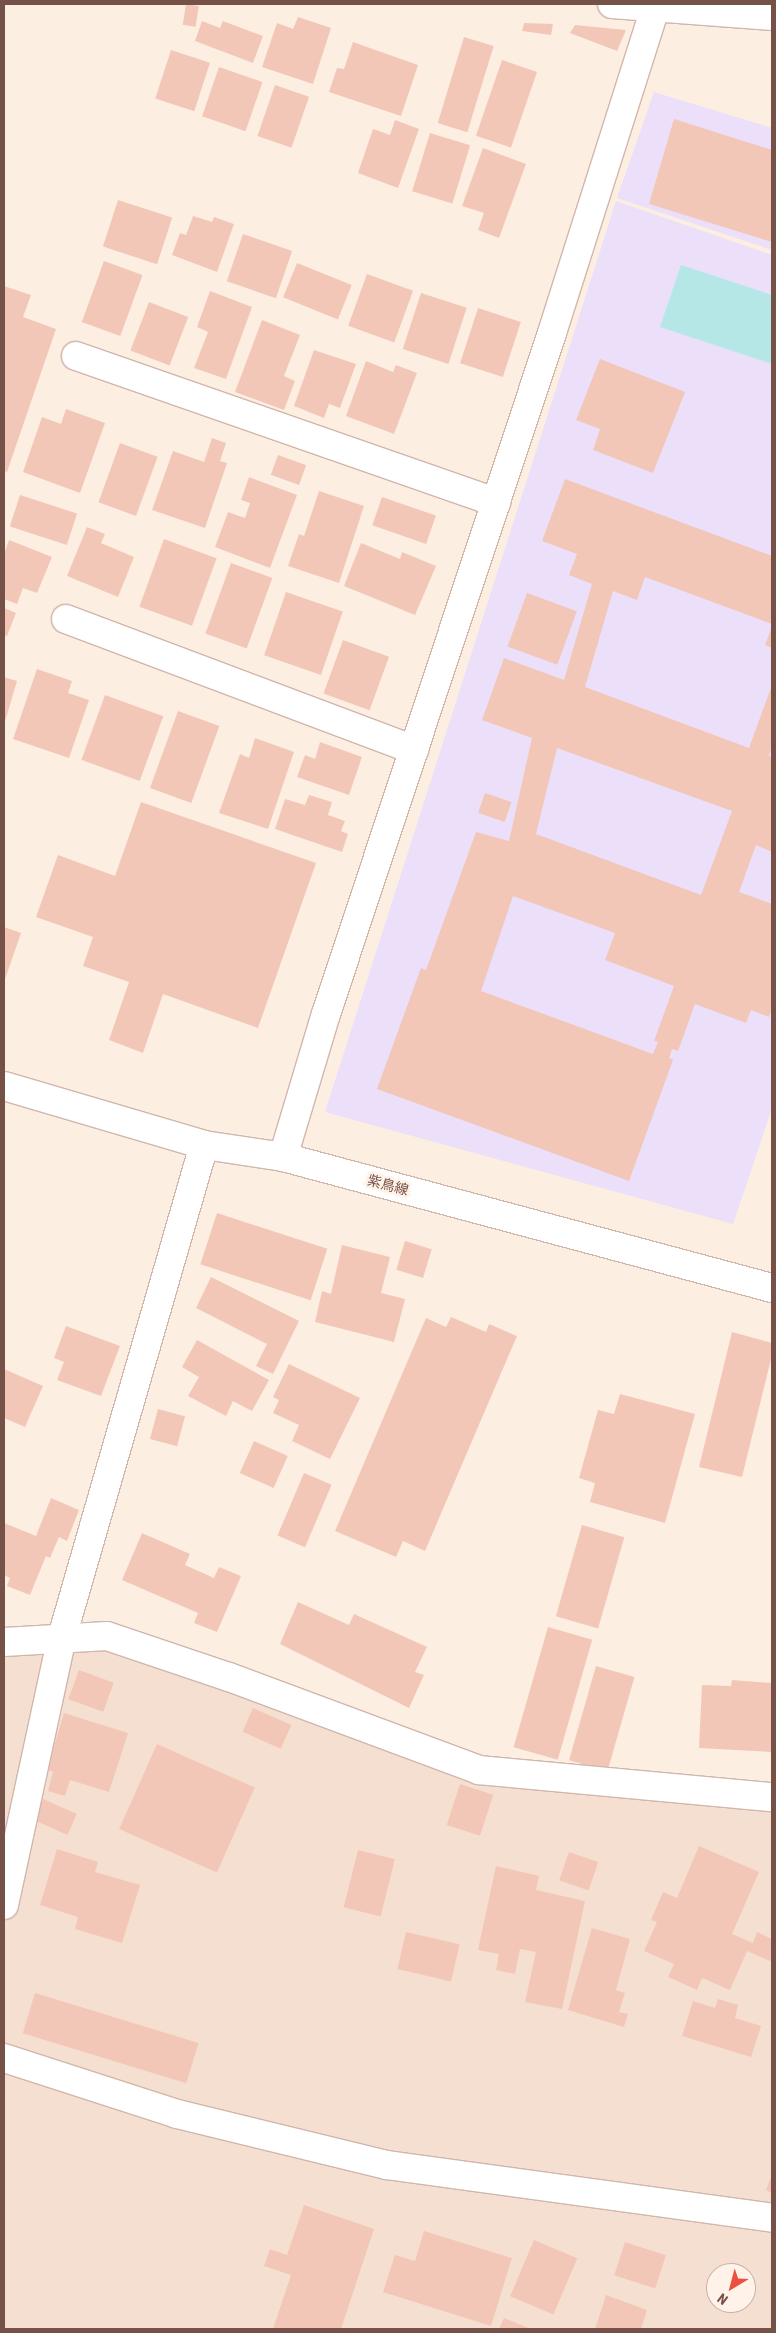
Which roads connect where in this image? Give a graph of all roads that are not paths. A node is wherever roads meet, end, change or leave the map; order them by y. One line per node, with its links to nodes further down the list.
1 (612, 4): 2 (street)
2 (656, 6): 3 (street); 5 (street)
3 (772, 16)
4 (76, 356): 5 (street)
5 (496, 502): 7 (street)
6 (66, 619): 7 (street)
7 (414, 750): 10 (street)
8 (4, 1086): 9 (street, 紫鳥線)
9 (204, 1144): 10 (street, 紫鳥線); 12 (street)
10 (283, 1157): 11 (street, 紫鳥線)
11 (772, 1288)
12 (62, 1637): 13 (street); 14 (street); 15 (street)
13 (4, 1642)
14 (772, 1797)
15 (4, 1905)
16 (4, 2058): 17 (street)
17 (772, 2218)

